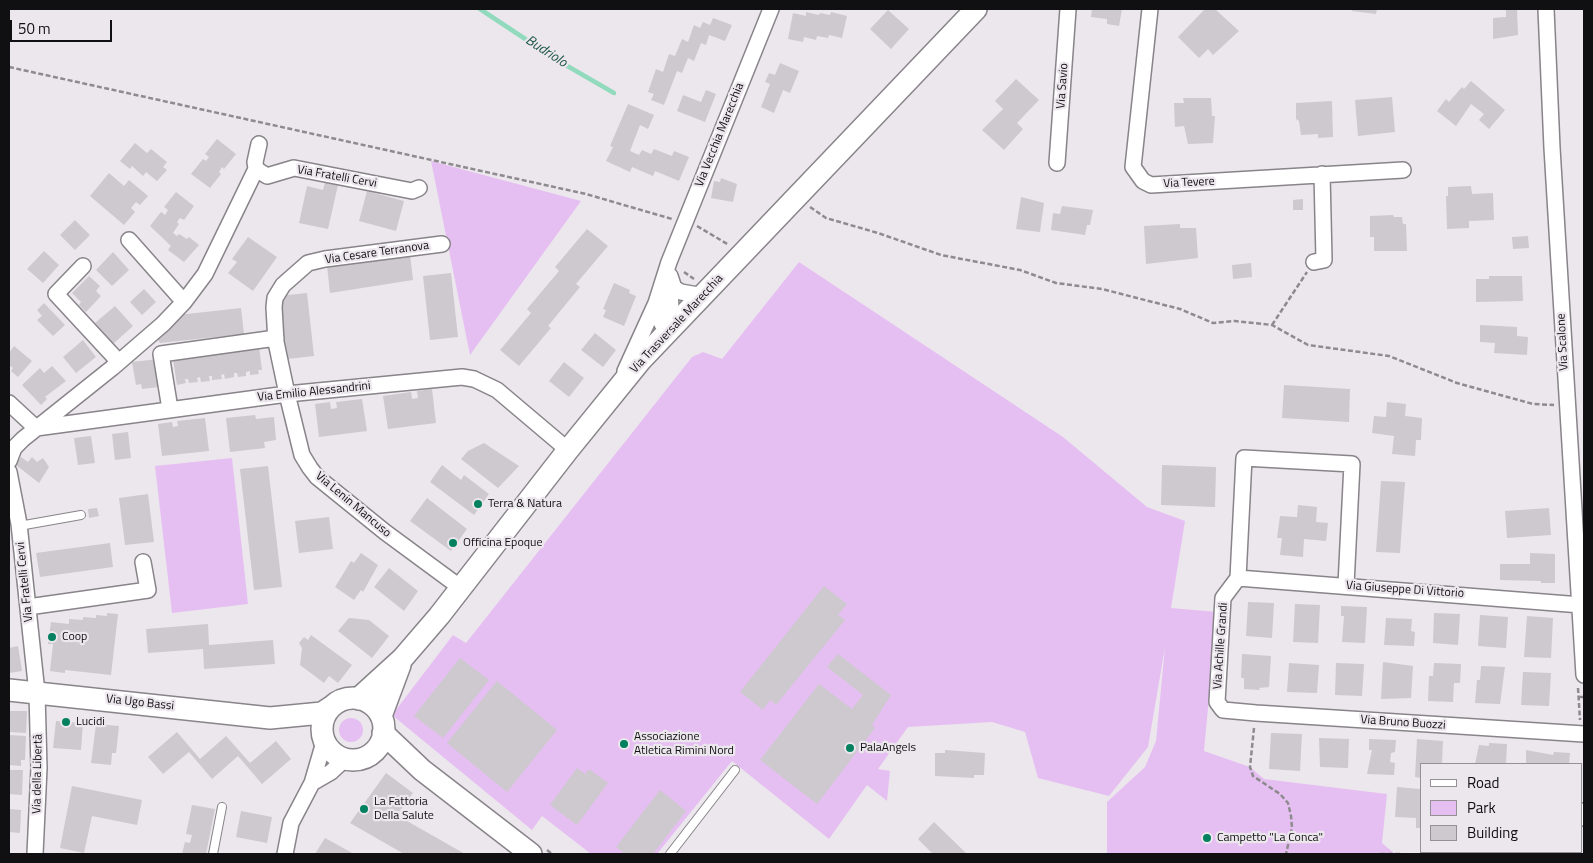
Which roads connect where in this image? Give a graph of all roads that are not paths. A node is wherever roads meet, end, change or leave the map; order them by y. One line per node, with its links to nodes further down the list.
1 (771, 9): 16 (street, Via Vecchia Marecchia)
2 (976, 9): 17 (street, Via Trasversale Marecchia)
3 (1068, 9): 7 (street, Via Savio)
4 (1150, 9): 10 (street, Via Tevere)
5 (1546, 9): 31 (street, Via Scalone)
6 (259, 144): 8 (street)
7 (1057, 163)
8 (256, 169): 11 (street, Via Fratelli Cervi); 18 (street)
9 (1403, 170): 10 (street, Via Tevere)
10 (1322, 174): 14 (street)
11 (419, 188)
12 (129, 240): 18 (street)
13 (442, 244): 21 (street, Via Cesare Terranova)
14 (1319, 261)
15 (84, 266): 22 (street)
16 (674, 270): 17 (street); 19 (street, Via Vecchia Marecchia); 20 (street, Via Vecchia Marecchia)
17 (703, 286): 20 (street, Via Trasversale Marecchia)
18 (184, 302): 22 (street)
19 (656, 302): 20 (street); 23 (street, Via Vecchia Marecchia)
20 (670, 330): 23 (street, Via Trasversale Marecchia)
21 (276, 338): 24 (street, Via Cesare Terranova); 26 (street)
22 (119, 362): 27 (street)
23 (617, 390): 28 (street, Via Trasversale Marecchia)
24 (287, 394): 26 (street, Via Emilio Alessandrini); 28 (street, Via Emilio Alessandrini); 37 (street, Via Lenin Mancuso)
25 (9, 403): 27 (street)
26 (170, 409): 27 (street, Via Emilio Alessandrini)
27 (36, 428): 29 (street)
28 (568, 450): 37 (street, Via Trasversale Marecchia)
29 (9, 461)
30 (9, 472): 33 (street, Via Fratelli Cervi)
31 (1579, 496): 38 (street, Via Scalone)
32 (82, 514): 33 (lane)
33 (19, 526): 39 (street, Via Fratelli Cervi)
34 (143, 562): 39 (street)
35 (1235, 581): 36 (street, Via Giuseppe Di Vittorio); 36 (street, Via Achille Grandi); 46 (street, Via Achille Grandi)
36 (1346, 585): 38 (street, Via Giuseppe Di Vittorio)
37 (460, 588): 40 (street, Via Trasversale Marecchia)
38 (1581, 605): 41 (street, Via Scalone)
39 (28, 607): 43 (street, Via Fratelli Cervi)
40 (402, 659): 44 (street, Via Trasversale Marecchia); 48 (street, Via Trasversale Marecchia)
41 (1584, 675)
42 (9, 690): 43 (street, Via Ugo Bassi)
43 (37, 693): 47 (street, Via Ugo Bassi); 59 (street, Via della Libertà)
44 (358, 699): 45 (street); 48 (street)
45 (331, 707): 47 (street, Via Ugo Bassi); 50 (street)
46 (1223, 710): 49 (street, Via Bruno Buozzi)
47 (270, 718): 50 (street, Via Ugo Bassi)
48 (382, 724): 51 (street); 53 (street)
49 (1582, 728)
50 (323, 738): 52 (street); 55 (street)
51 (369, 756): 52 (street); 53 (street)
52 (345, 760): 55 (street)
53 (422, 770): 62 (street)
54 (735, 770): 63 (lane)
55 (312, 783): 61 (street)
56 (222, 807): 60 (lane)
57 (1584, 809): 58 (street)
58 (1583, 814)
59 (35, 854)
60 (213, 854)
61 (285, 854)
62 (531, 854)
63 (670, 854)

